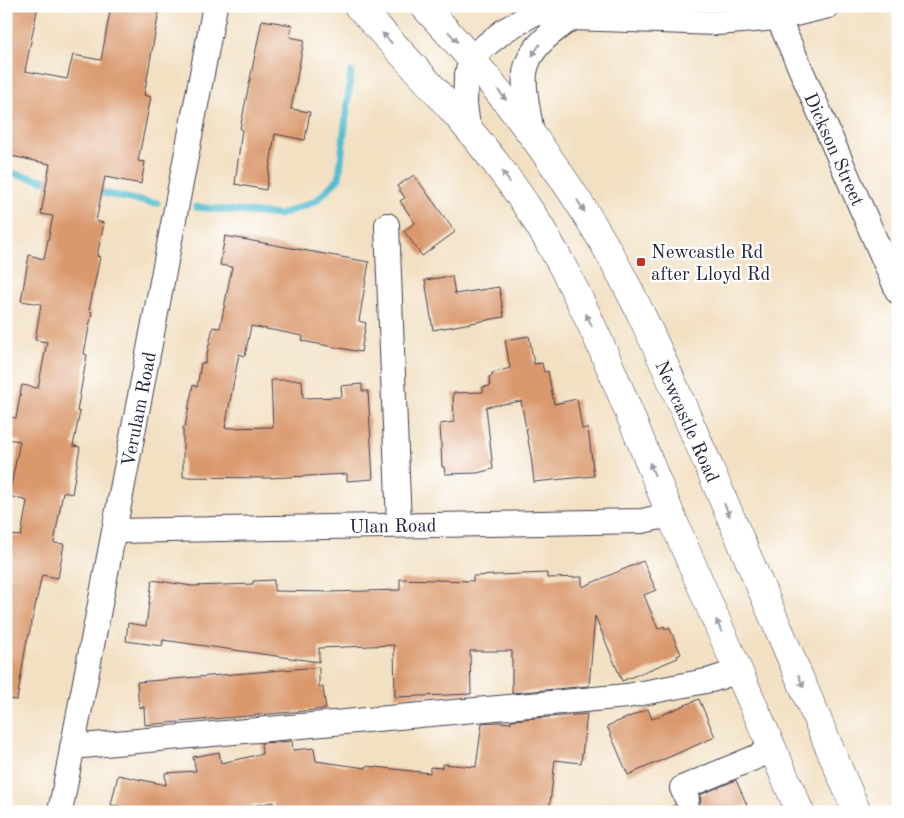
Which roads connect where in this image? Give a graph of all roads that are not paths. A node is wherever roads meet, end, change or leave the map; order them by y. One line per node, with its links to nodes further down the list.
1 (215, 6): 14 (street, Verulam Road)
2 (358, 6): 8 (highway, one-way to 2)
3 (424, 6): 7 (highway, Newcastle Road, one-way to 7)
4 (828, 6): 6 (street)
5 (568, 12): 6 (street); 7 (street); 9 (street, one-way to 9)
6 (775, 12): 11 (street, Dickson Street)
7 (471, 57): 8 (street); 9 (highway, Newcastle Road, one-way to 9)
8 (468, 128): 12 (highway, one-way to 8)
9 (532, 132): 21 (highway, Newcastle Road, one-way to 21)
10 (387, 225): 13 (street)
11 (898, 292)
12 (670, 514): 13 (street, Ulan Road); 15 (highway, one-way to 12)
13 (399, 525): 14 (street, Ulan Road)
14 (115, 531): 16 (street, Verulam Road)
15 (738, 671): 16 (street); 17 (highway)
16 (72, 747): 19 (street, Verulam Road)
17 (774, 750): 18 (street); 20 (highway)
18 (686, 800)
19 (60, 812)
20 (800, 812)
21 (857, 812)

